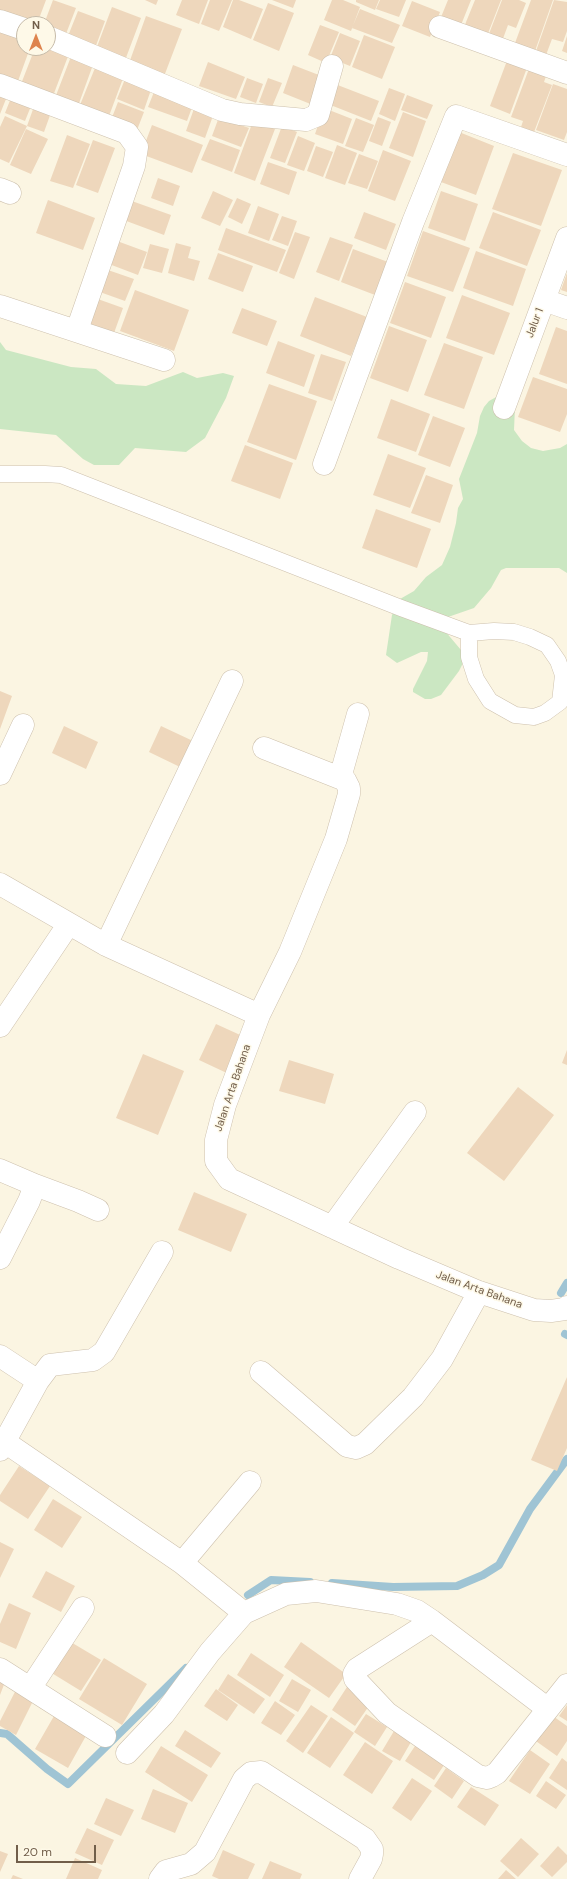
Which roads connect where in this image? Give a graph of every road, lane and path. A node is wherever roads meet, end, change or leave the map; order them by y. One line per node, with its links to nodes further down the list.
1 (0, 20): 2 (street)
2 (16, 26)
3 (440, 27): 6 (street)
4 (56, 40): 5 (street)
5 (332, 66)
6 (567, 73)
7 (0, 85): 13 (street)
8 (567, 155): 16 (street)
9 (567, 238): 10 (street, Jalur 1)
10 (544, 300): 12 (street); 15 (street, Jalur 1)
11 (0, 306): 13 (street)
12 (567, 308)
13 (77, 330): 14 (street)
14 (164, 360)
15 (504, 408)
16 (324, 464)
17 (0, 474): 18 (lane)
18 (469, 633): 18 (lane)
19 (232, 681): 27 (street)
20 (358, 714): 24 (street)
21 (23, 725): 23 (street)
22 (264, 748): 24 (street)
23 (0, 774)
24 (340, 778): 28 (street, Jalan Arta Bahana)
25 (0, 884): 26 (street)
26 (68, 925): 27 (street); 29 (street)
27 (106, 945): 28 (street)
28 (259, 1015): 34 (street, Jalan Arta Bahana)
29 (0, 1026)
30 (416, 1112): 34 (street)
31 (0, 1170): 32 (street)
32 (35, 1185): 33 (street); 36 (street)
33 (98, 1210)
34 (332, 1227): 37 (street, Jalan Arta Bahana)
35 (162, 1252): 41 (street)
36 (0, 1258)
37 (479, 1292): 38 (street, Jalan Arta Bahana); 40 (street)
38 (567, 1307)
39 (0, 1356): 41 (street)
40 (261, 1372)
41 (38, 1381): 42 (street)
42 (3, 1446): 44 (street)
43 (250, 1482): 44 (street)
44 (182, 1563): 46 (street)
45 (83, 1608): 50 (street)
46 (244, 1613): 47 (street); 53 (street)
47 (432, 1621): 51 (street); 51 (street)
48 (0, 1669): 50 (street)
49 (567, 1685): 51 (street)
50 (31, 1687): 52 (street)
51 (548, 1709)
52 (105, 1736)
53 (128, 1754)
54 (160, 1879): 55 (street)
55 (360, 1879)

